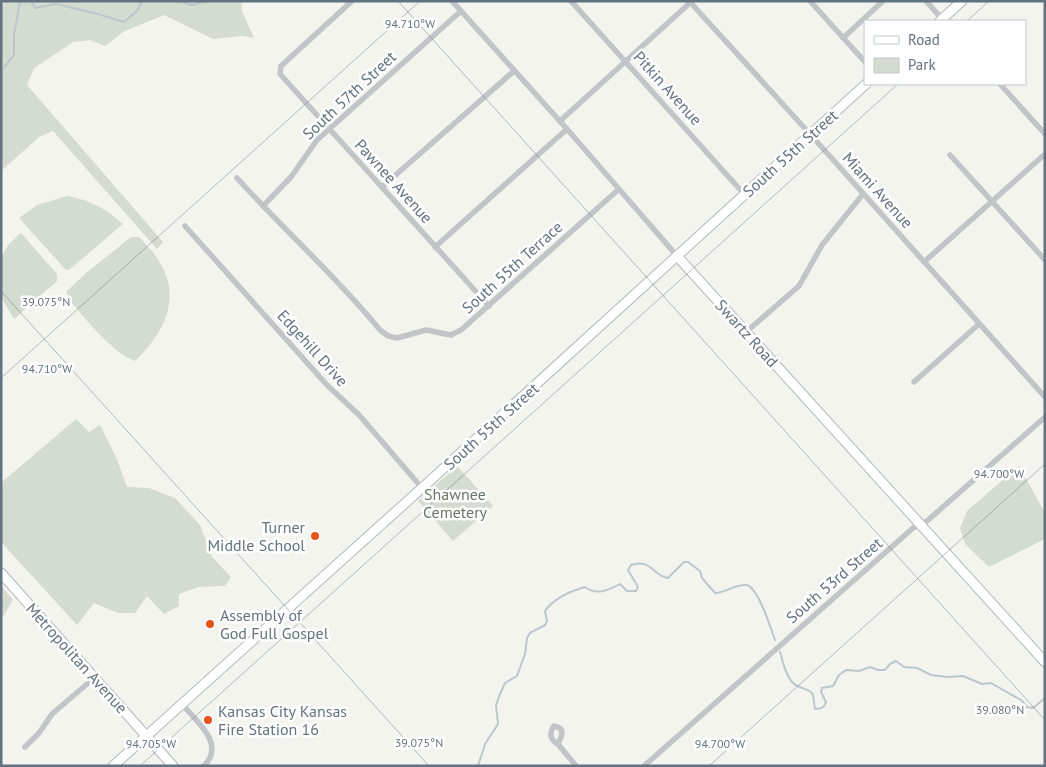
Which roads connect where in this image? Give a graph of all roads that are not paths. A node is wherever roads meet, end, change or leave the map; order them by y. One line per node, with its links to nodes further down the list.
1 (352, 1): 19 (street, Pawnee Avenue)
2 (452, 1): 9 (street, Swartz Road)
3 (571, 1): 14 (street, Pitkin Avenue)
4 (810, 1): 12 (street)
5 (883, 1): 12 (street)
6 (926, 1): 10 (street)
7 (962, 1): 11 (main road)
8 (691, 2): 14 (street); 21 (street, Miami Avenue)
9 (461, 11): 15 (street, Swartz Road); 19 (street, South 57th Street)
10 (941, 20)
11 (943, 20)
12 (843, 38): 13 (street)
13 (864, 61)
14 (626, 62): 18 (street); 28 (street, Pitkin Avenue)
15 (514, 71): 18 (street, Swartz Road); 26 (street)
16 (865, 85): 21 (main road, South 55th Street)
17 (1001, 85): 22 (street)
18 (560, 121): 20 (street, Swartz Road)
19 (329, 129): 26 (street, Pawnee Avenue); 31 (street, South 57th Street)
20 (567, 129): 27 (street, Swartz Road); 33 (street)
21 (810, 134): 28 (main road, South 55th Street); 29 (street, Miami Avenue)
22 (1045, 134)
23 (1045, 154): 30 (street)
24 (950, 155): 30 (street)
25 (237, 178): 31 (street, South 55th Terrace)
26 (382, 187): 33 (street, Pawnee Avenue)
27 (619, 189): 34 (street, Swartz Road); 37 (street, South 55th Terrace)
28 (744, 194): 34 (main road, South 55th Street)
29 (863, 194): 36 (street, Miami Avenue); 39 (street)
30 (992, 202): 35 (street); 36 (street)
31 (263, 206): 37 (street, South 55th Terrace)
32 (185, 226): 43 (street, Edgehill Drive)
33 (435, 247): 37 (street, Pawnee Avenue)
34 (677, 256): 39 (main road, Swartz Road); 43 (main road, South 55th Street)
35 (1045, 260)
36 (924, 262): 38 (street, Miami Avenue)
37 (489, 306)
38 (979, 324): 40 (street); 41 (street, Miami Avenue)
39 (746, 332): 44 (main road, Swartz Road)
40 (914, 382)
41 (1045, 397)
42 (1045, 417): 44 (street, South 53rd Street)
43 (422, 488): 48 (main road, South 55th Street)
44 (920, 524): 46 (main road, Swartz Road); 52 (street, South 53rd Street)
45 (1, 573): 47 (main road, Metropolitan Avenue)
46 (1045, 662)
47 (94, 678): 49 (main road, Metropolitan Avenue); 51 (street)
48 (182, 704): 49 (main road, South 55th Street); 55 (street)
49 (147, 736): 53 (main road, South 55th Street); 54 (main road, Metropolitan Avenue)
50 (558, 744): 56 (street)
51 (25, 748)
52 (650, 760): 57 (street, South 53rd Street); 58 (street)
53 (113, 766)
54 (173, 766)
55 (204, 766)
56 (576, 766)
57 (644, 766)
58 (655, 766)

